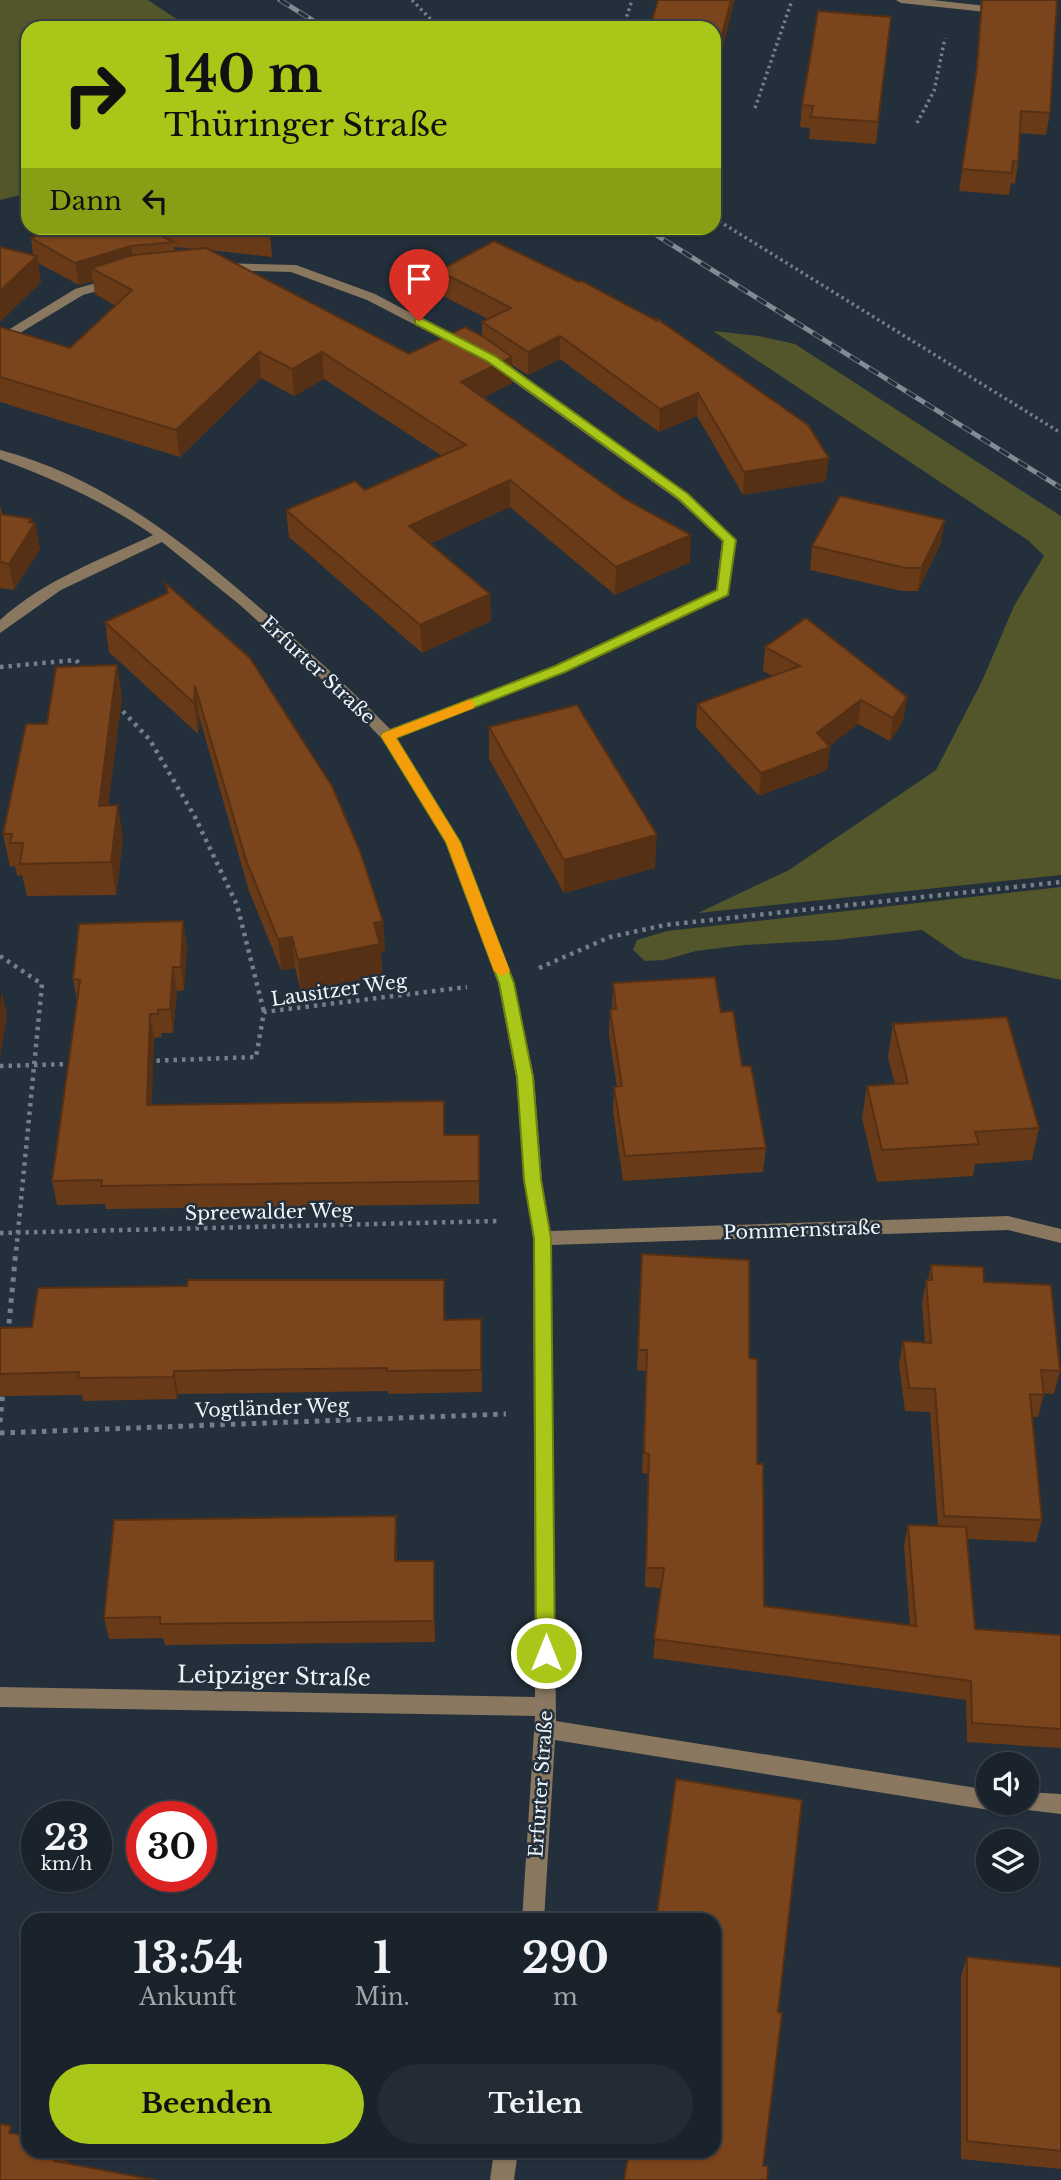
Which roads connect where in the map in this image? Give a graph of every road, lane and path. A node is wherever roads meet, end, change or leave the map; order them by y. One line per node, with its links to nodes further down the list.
1 (412, 0): 7 (path)
2 (632, 0): 8 (path)
3 (792, 0): 9 (path)
4 (901, 0): 5 (street)
5 (952, 6): 6 (street); 10 (path)
6 (1020, 12)
7 (432, 21)
8 (624, 21)
9 (755, 108)
10 (917, 123)
11 (721, 222): 15 (path)
12 (204, 268): 22 (street)
13 (135, 275): 14 (street)
14 (0, 341)
15 (1061, 433)
16 (0, 454): 17 (street, Erfurter Straße)
17 (163, 536): 18 (street); 22 (street, Erfurter Straße)
18 (0, 628)
19 (0, 667): 20 (path)
20 (94, 680)
21 (113, 700): 26 (path)
22 (388, 736): 25 (street, Erfurter Straße)
23 (1061, 882): 25 (path, Lausitzer Weg)
24 (0, 956): 29 (path)
25 (506, 983): 26 (path, Lausitzer Weg); 31 (street, Erfurter Straße)
26 (264, 1012): 27 (path, Lausitzer Weg)
27 (145, 1061)
28 (75, 1064): 29 (path)
29 (34, 1065): 30 (path); 33 (path)
30 (0, 1066)
31 (541, 1229): 33 (path, Spreewalder Weg); 34 (street, Pommernstraße); 37 (street, Erfurter Straße)
32 (0, 1233): 33 (path, Spreewalder Weg)
33 (18, 1233): 35 (path)
34 (1061, 1236)
35 (8, 1341)
36 (4, 1381): 38 (path)
37 (545, 1412): 39 (path, Vogtländer Weg); 41 (street, Erfurter Straße)
38 (0, 1422)
39 (0, 1433)
40 (0, 1697): 41 (street, Leipziger Straße)
41 (545, 1718): 42 (street); 45 (street, Erfurter Straße)
42 (976, 1798)
43 (1039, 1803): 44 (street)
44 (1061, 1804)
45 (533, 1913)
46 (505, 2158): 47 (street)
47 (502, 2180)

